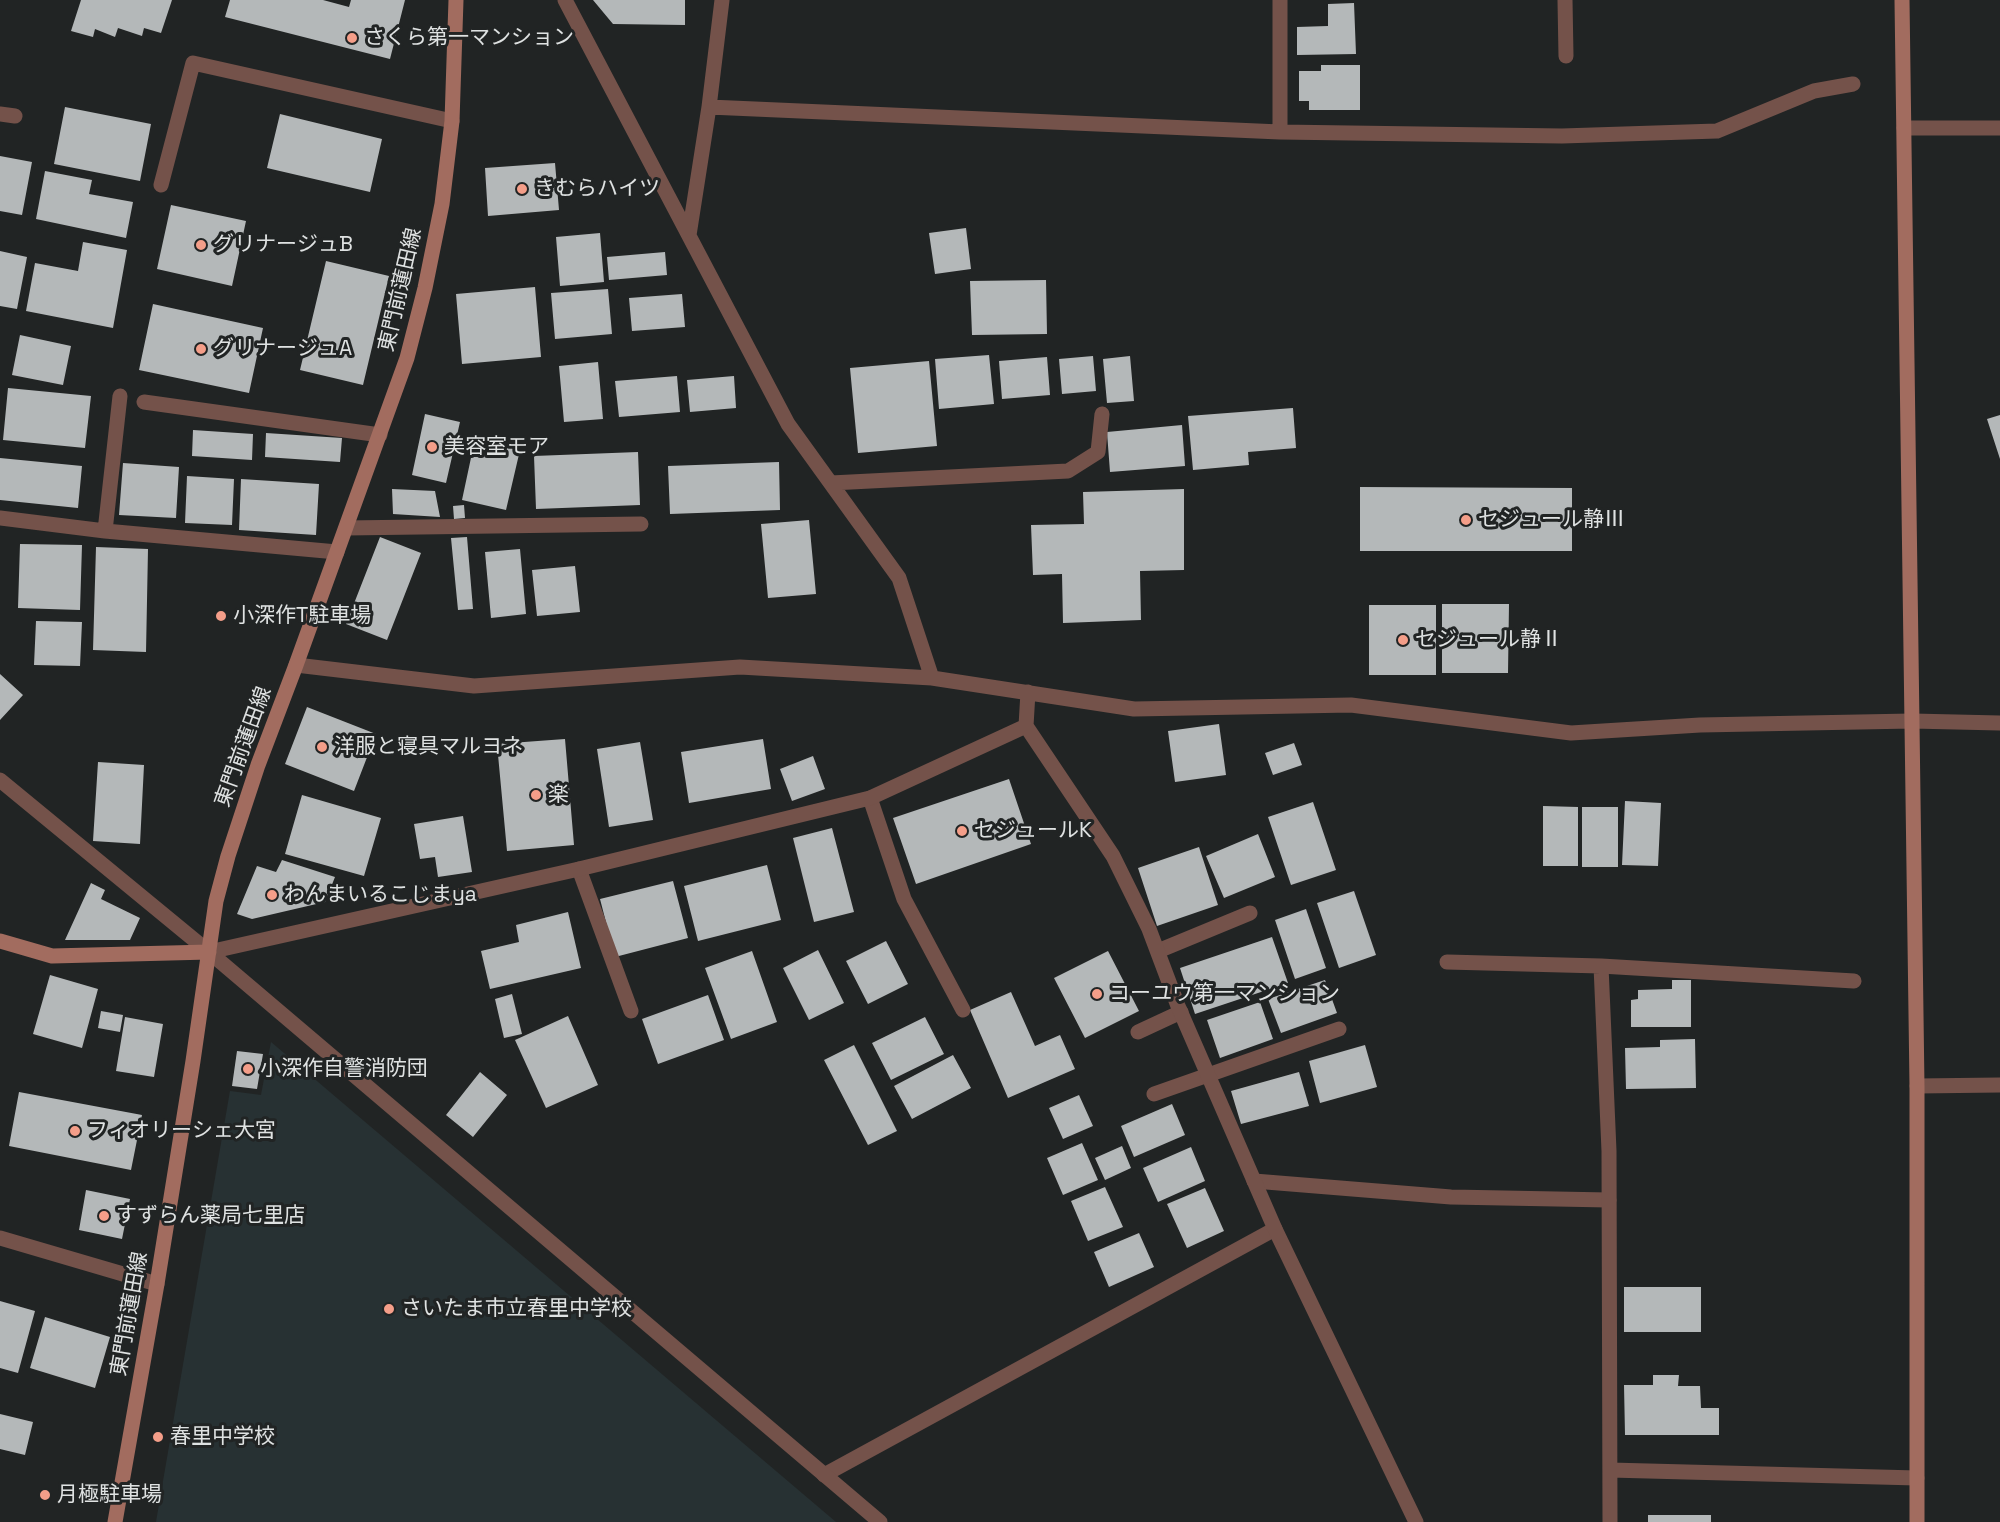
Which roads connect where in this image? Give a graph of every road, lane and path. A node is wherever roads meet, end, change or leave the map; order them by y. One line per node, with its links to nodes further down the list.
1 (456, 0): 10 (street, 東門前蓮田線)
2 (565, 0): 15 (street)
3 (723, 0): 9 (street)
4 (1280, 0): 13 (street)
5 (1565, 0): 7 (street)
6 (1902, 0): 11 (street)
7 (1566, 56)
8 (1853, 84): 13 (street)
9 (710, 107): 13 (street); 15 (street)
10 (452, 121): 14 (street); 19 (street, 東門前蓮田線)
11 (1904, 128): 12 (street); 29 (street)
12 (2000, 128)
13 (1280, 132)
14 (161, 184)
15 (689, 235): 20 (street)
16 (120, 396): 24 (street)
17 (144, 402): 19 (street)
18 (1102, 414): 20 (street)
19 (380, 435): 23 (street, 東門前蓮田線)
20 (831, 483): 27 (street)
21 (0, 518): 24 (street)
22 (641, 524): 23 (street)
23 (346, 528): 25 (street, 東門前蓮田線)
24 (105, 531): 25 (street)
25 (337, 552): 26 (street, 東門前蓮田線)
26 (296, 665): 27 (street); 38 (street, 東門前蓮田線)
27 (932, 678): 28 (street)
28 (1028, 692): 29 (street); 31 (street)
29 (1912, 721): 30 (street); 49 (street)
30 (2000, 723)
31 (1026, 726): 33 (street); 37 (street)
32 (0, 780): 38 (street)
33 (870, 798): 34 (street); 42 (street)
34 (579, 869): 38 (street); 43 (street)
35 (1250, 913): 37 (street)
36 (0, 941): 38 (street)
37 (1158, 951): 44 (street)
38 (209, 952): 55 (street, 東門前蓮田線); 57 (street)
39 (1448, 962): 40 (street)
40 (1601, 966): 41 (street); 52 (street)
41 (1854, 981)
42 (963, 1010)
43 (631, 1011)
44 (1180, 1012): 46 (street); 47 (street)
45 (1339, 1029): 47 (street)
46 (1138, 1032)
47 (1208, 1074): 50 (street); 51 (street)
48 (2000, 1085): 49 (street)
49 (1917, 1086): 58 (street)
50 (1154, 1094)
51 (1254, 1182): 52 (street); 53 (street)
52 (1609, 1200): 56 (street)
53 (1275, 1229): 57 (street); 61 (street)
54 (0, 1238): 55 (street)
55 (157, 1284): 59 (street, 東門前蓮田線)
56 (1610, 1470): 58 (street); 62 (street)
57 (824, 1475): 60 (street)
58 (1917, 1478): 63 (street)
59 (115, 1522)
60 (880, 1522)
61 (1416, 1522)
62 (1610, 1522)
63 (1917, 1522)

